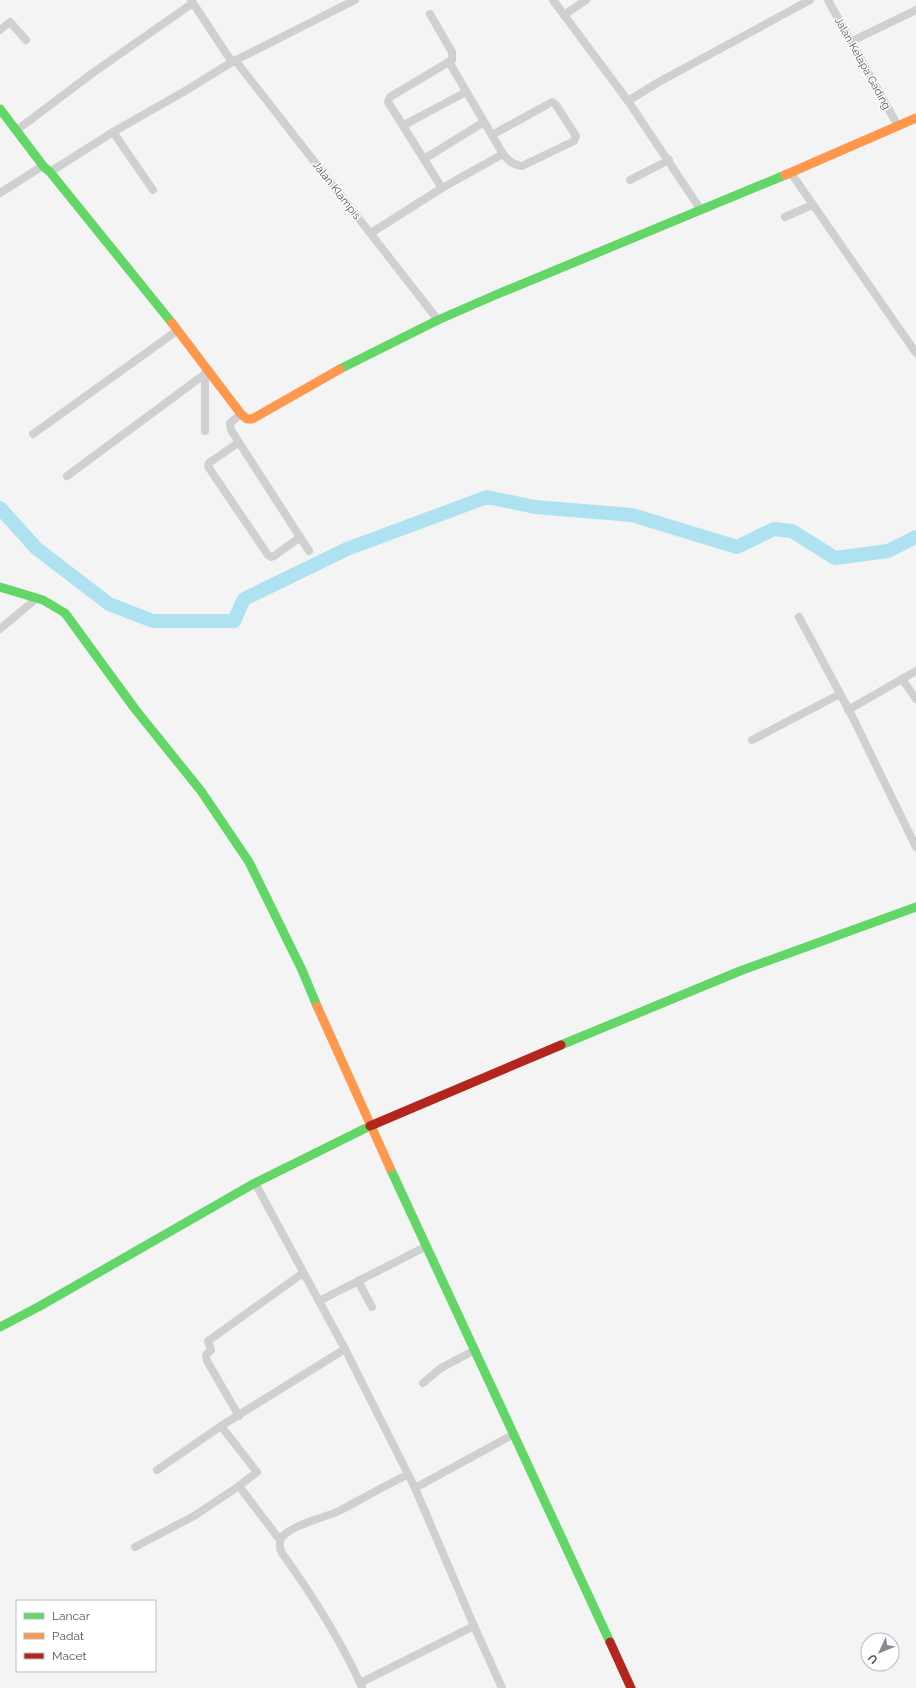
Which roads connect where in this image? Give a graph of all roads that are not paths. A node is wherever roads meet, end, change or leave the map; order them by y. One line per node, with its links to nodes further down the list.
1 (355, 0): 13 (street)
2 (552, 0): 9 (street)
3 (586, 0): 9 (street)
4 (810, 0): 16 (street)
5 (828, 0): 12 (street, Jalan Kelapa Gading)
6 (192, 1): 13 (street, Jalan Klampis); 22 (street)
7 (916, 10): 12 (street)
8 (430, 14): 14 (street)
9 (564, 15): 16 (street)
10 (0, 30): 11 (street)
11 (26, 40)
12 (852, 41): 21 (street, Jalan Kelapa Gading)
13 (233, 61): 23 (street); 37 (street, Jalan Klampis)
14 (449, 62): 15 (street); 20 (street)
15 (466, 92): 19 (street); 20 (street)
16 (628, 101): 27 (street)
17 (0, 109): 22 (street)
18 (916, 118): 21 (street)
19 (484, 122): 24 (street); 26 (street)
20 (404, 125): 26 (street)
21 (898, 126): 29 (street)
22 (17, 130): 28 (street)
23 (113, 132): 28 (street); 32 (street)
24 (492, 135): 25 (street); 25 (street)
25 (503, 154): 31 (street)
26 (424, 158): 31 (street)
27 (669, 160): 30 (street); 35 (street)
28 (47, 169): 33 (street); 39 (street)
29 (791, 173): 34 (street); 35 (street)
30 (630, 180)
31 (442, 188): 37 (street)
32 (153, 190)
33 (0, 193)
34 (812, 205): 36 (street); 40 (street)
35 (701, 210): 38 (street)
36 (785, 217)
37 (371, 233): 38 (street, Jalan Klampis)
38 (438, 320): 42 (street)
39 (178, 330): 41 (street); 44 (street)
40 (916, 353)
41 (207, 372): 42 (street); 43 (street); 46 (street)
42 (241, 414): 45 (street)
43 (205, 431)
44 (33, 434)
45 (238, 443): 47 (street); 47 (street)
46 (67, 476)
47 (299, 538): 48 (street)
48 (309, 551)
49 (0, 588): 50 (street)
50 (37, 598): 52 (street); 61 (street)
51 (799, 617): 55 (street)
52 (0, 629)
53 (916, 671): 54 (street)
54 (902, 679): 56 (street); 57 (street)
55 (840, 694): 57 (street); 58 (street)
56 (916, 698)
57 (848, 710): 59 (street)
58 (752, 740)
59 (916, 847)
60 (916, 907): 61 (street)
61 (370, 1126): 62 (street); 63 (street)
62 (255, 1184): 64 (street); 68 (street)
63 (426, 1247): 65 (street); 70 (street)
64 (303, 1272): 66 (street); 72 (street)
65 (358, 1281): 66 (street); 67 (street)
66 (319, 1301): 69 (street)
67 (372, 1307)
68 (0, 1327)
69 (345, 1350): 72 (street); 76 (street)
70 (475, 1350): 71 (street); 74 (street)
71 (423, 1384)
72 (238, 1416): 73 (street)
73 (221, 1426): 75 (street); 77 (street)
74 (514, 1434): 78 (street); 84 (street)
75 (157, 1470)
76 (407, 1475): 78 (street); 79 (street)
77 (239, 1486): 79 (street); 80 (street)
78 (415, 1488): 81 (street)
79 (280, 1540): 82 (street)
80 (135, 1547)
81 (474, 1626): 82 (street); 83 (street)
82 (361, 1686)
83 (502, 1688)
84 (631, 1688)

